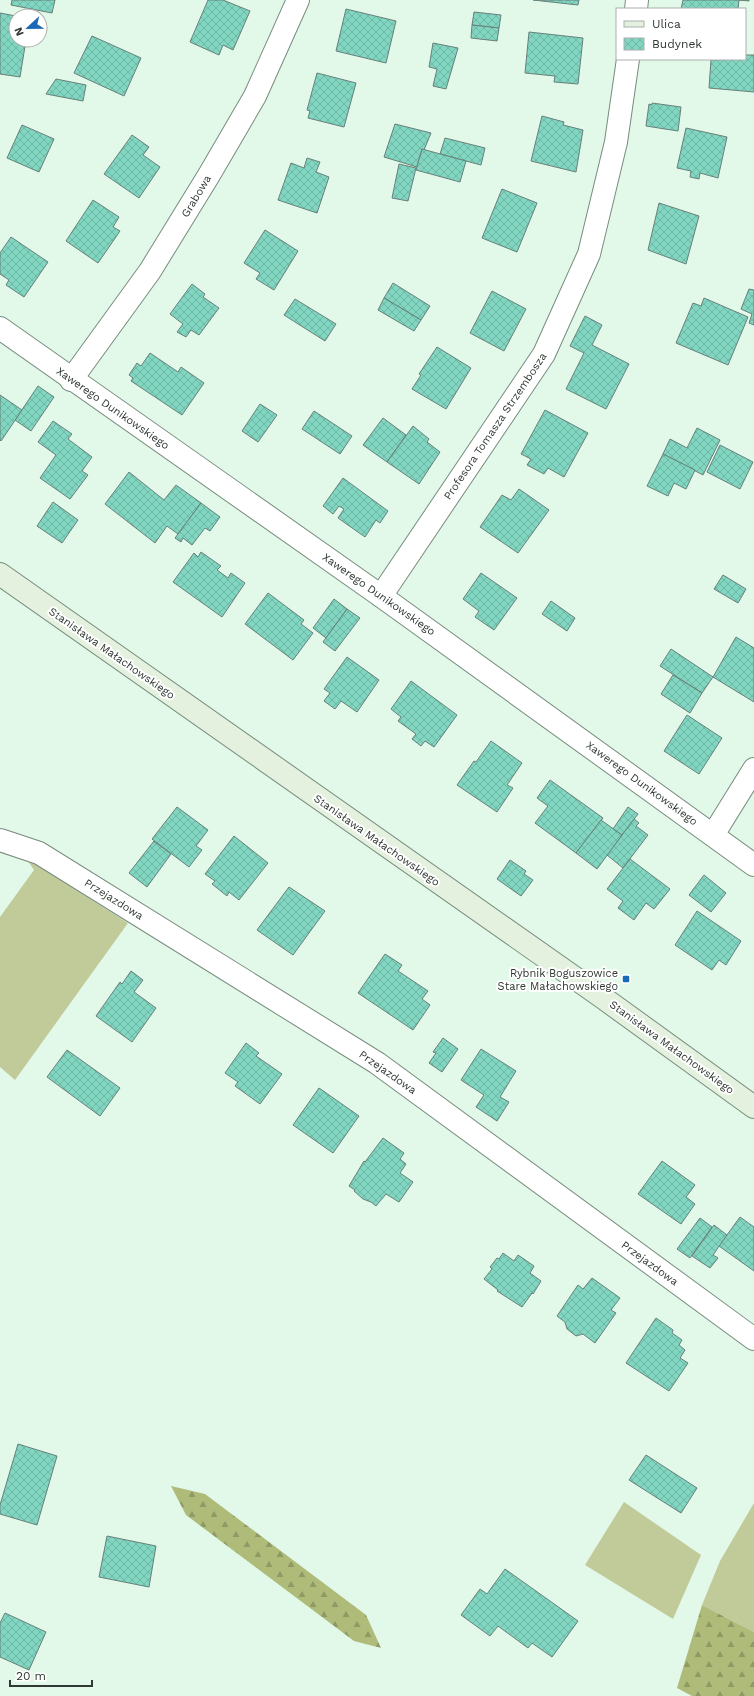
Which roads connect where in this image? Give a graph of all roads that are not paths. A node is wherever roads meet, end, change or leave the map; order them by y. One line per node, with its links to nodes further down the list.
1 (298, 0): 4 (street, Grabowa)
2 (628, 60): 6 (street, Profesora Tomasza Strzembosza)
3 (0, 328): 4 (street, Xawerego Dunikowskiego)
4 (71, 380): 6 (street, Xawerego Dunikowskiego)
5 (0, 574): 11 (street, Stanisława Małachowskiego)
6 (382, 596): 8 (street, Xawerego Dunikowskiego)
7 (754, 769): 8 (street)
8 (713, 835): 10 (street, Xawerego Dunikowskiego)
9 (0, 840): 12 (street, Przejazdowa)
10 (754, 865)
11 (754, 1107)
12 (754, 1339)

